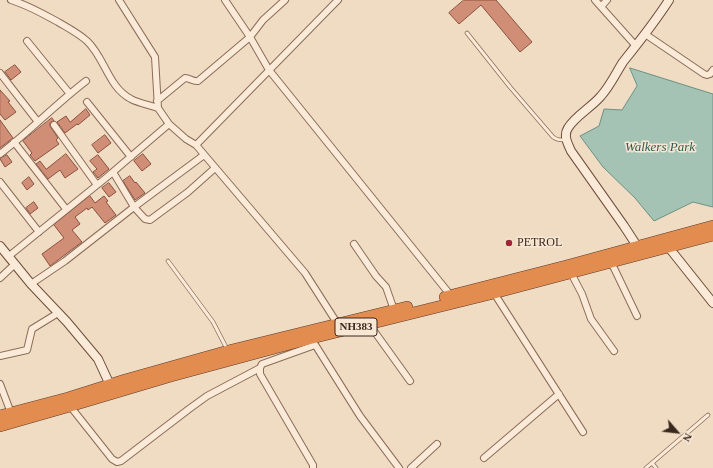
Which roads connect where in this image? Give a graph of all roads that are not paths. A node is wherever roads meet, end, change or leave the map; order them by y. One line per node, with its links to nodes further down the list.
1 (11, 0): 22 (street)
2 (119, 0): 20 (street)
3 (225, 0): 12 (street)
4 (285, 0): 12 (street)
5 (338, 0): 15 (street)
6 (595, 0): 9 (street)
7 (607, 0): 9 (street)
8 (669, 0): 11 (main road)
9 (601, 7): 14 (street)
10 (467, 33): 26 (lane)
11 (645, 34): 14 (main road); 16 (street)
12 (250, 37): 15 (street); 20 (street)
13 (27, 41): 19 (street)
14 (636, 46): 26 (main road)
15 (269, 70): 28 (street); 53 (street)
16 (713, 70)
17 (0, 73): 23 (street)
18 (86, 81): 19 (street)
19 (70, 94): 23 (street)
20 (157, 101): 22 (street)
21 (88, 102): 31 (street)
22 (158, 108): 24 (street)
23 (38, 122): 27 (street)
24 (170, 124): 28 (street); 31 (street)
25 (54, 125): 35 (street)
26 (566, 140): 44 (main road)
27 (14, 142): 29 (street); 37 (street)
28 (196, 145): 30 (street)
29 (0, 153)
30 (204, 155): 32 (street); 36 (street)
31 (131, 157): 33 (street)
32 (215, 168): 36 (street); 58 (street)
33 (113, 172): 35 (street); 36 (street)
34 (0, 182): 39 (street)
35 (97, 185): 37 (street)
36 (134, 207): 51 (street)
37 (66, 209): 39 (street)
38 (713, 226): 41 (highway, NH383)
39 (39, 232): 45 (street)
40 (713, 234): 41 (highway, NH383)
41 (666, 243): 44 (highway, NH383); 47 (highway, NH383); 54 (main road)
42 (354, 244): 55 (street)
43 (0, 246): 45 (main road)
44 (637, 246): 53 (highway, NH383)
45 (8, 256): 48 (main road)
46 (168, 261): 61 (lane)
47 (610, 263): 49 (highway, NH383); 57 (street)
48 (15, 264): 50 (street); 51 (main road)
49 (571, 273): 52 (highway, NH383); 62 (street)
50 (0, 278)
51 (31, 284): 56 (main road)
52 (494, 293): 53 (highway, NH383); 69 (street)
53 (453, 299): 55 (highway, NH383); 59 (highway, NH383)
54 (713, 303)
55 (394, 310): 58 (highway, NH383)
56 (58, 313): 63 (street); 67 (main road)
57 (637, 316)
58 (337, 324): 60 (highway, NH383)
59 (369, 324): 60 (highway, NH383); 65 (street)
60 (312, 338): 61 (highway, NH383); 64 (street); 68 (highway, NH383); 79 (street)
61 (228, 351): 68 (highway, NH383)
62 (614, 351)
63 (0, 356)
64 (260, 368): 70 (street); 78 (street)
65 (410, 381)
66 (0, 384): 71 (street)
67 (110, 385): 68 (highway, NH383); 71 (highway, NH383)
68 (126, 385): 70 (highway, NH383)
69 (559, 394): 74 (street); 76 (street)
70 (70, 406): 73 (highway, NH383)
71 (5, 414)
72 (708, 415): 77 (lane)
73 (0, 426)
74 (583, 432)
75 (437, 444): 80 (street)
76 (484, 458)
77 (652, 463): 81 (lane); 82 (lane)
78 (313, 468)
79 (399, 468)
80 (411, 468)
81 (646, 468)
82 (656, 468)

